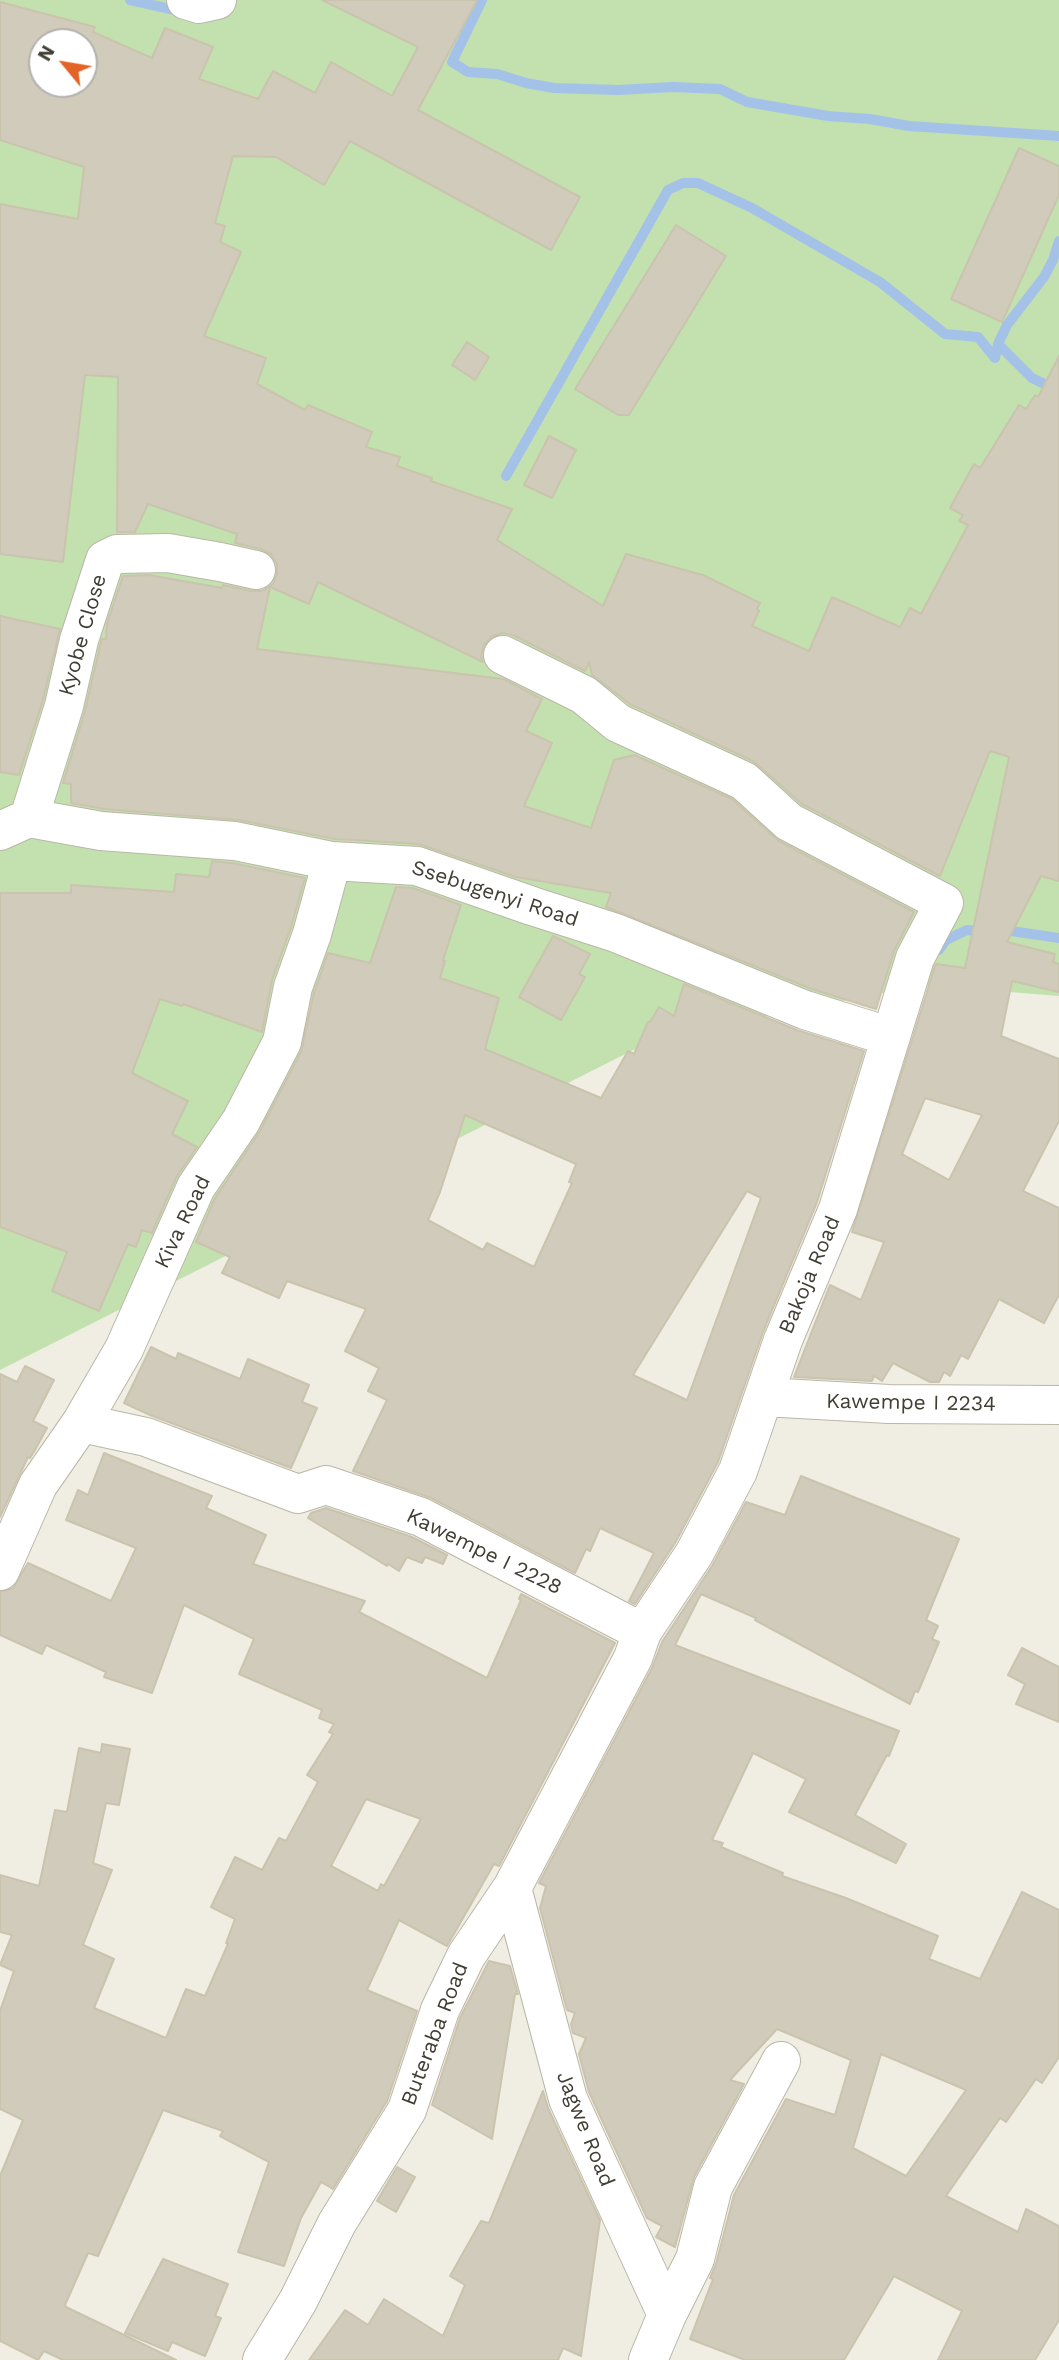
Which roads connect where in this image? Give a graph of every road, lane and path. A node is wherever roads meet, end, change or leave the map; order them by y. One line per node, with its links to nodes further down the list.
1 (186, 0): 2 (street)
2 (217, 0)
3 (256, 570): 5 (street, Kyobe Close)
4 (503, 655): 7 (street, Bakoja Road)
5 (15, 824): 6 (street, Ssebugenyi Road)
6 (332, 861): 7 (street, Ssebugenyi Road); 10 (street, Kiva Road)
7 (891, 1037): 8 (street, Bakoja Road)
8 (764, 1397): 9 (street, Kawempe I 2234); 12 (street, Bakoja Road)
9 (1059, 1405)
10 (81, 1423): 11 (street, Kiva Road); 12 (street, Kawempe I 2228)
11 (0, 1571)
12 (642, 1632): 13 (street, Buteraba Road)
13 (512, 1888): 15 (street, Jagwe Road); 16 (street, Buteraba Road)
14 (780, 2061): 15 (street)
15 (667, 2315): 17 (street)
16 (262, 2360)
17 (648, 2360)

